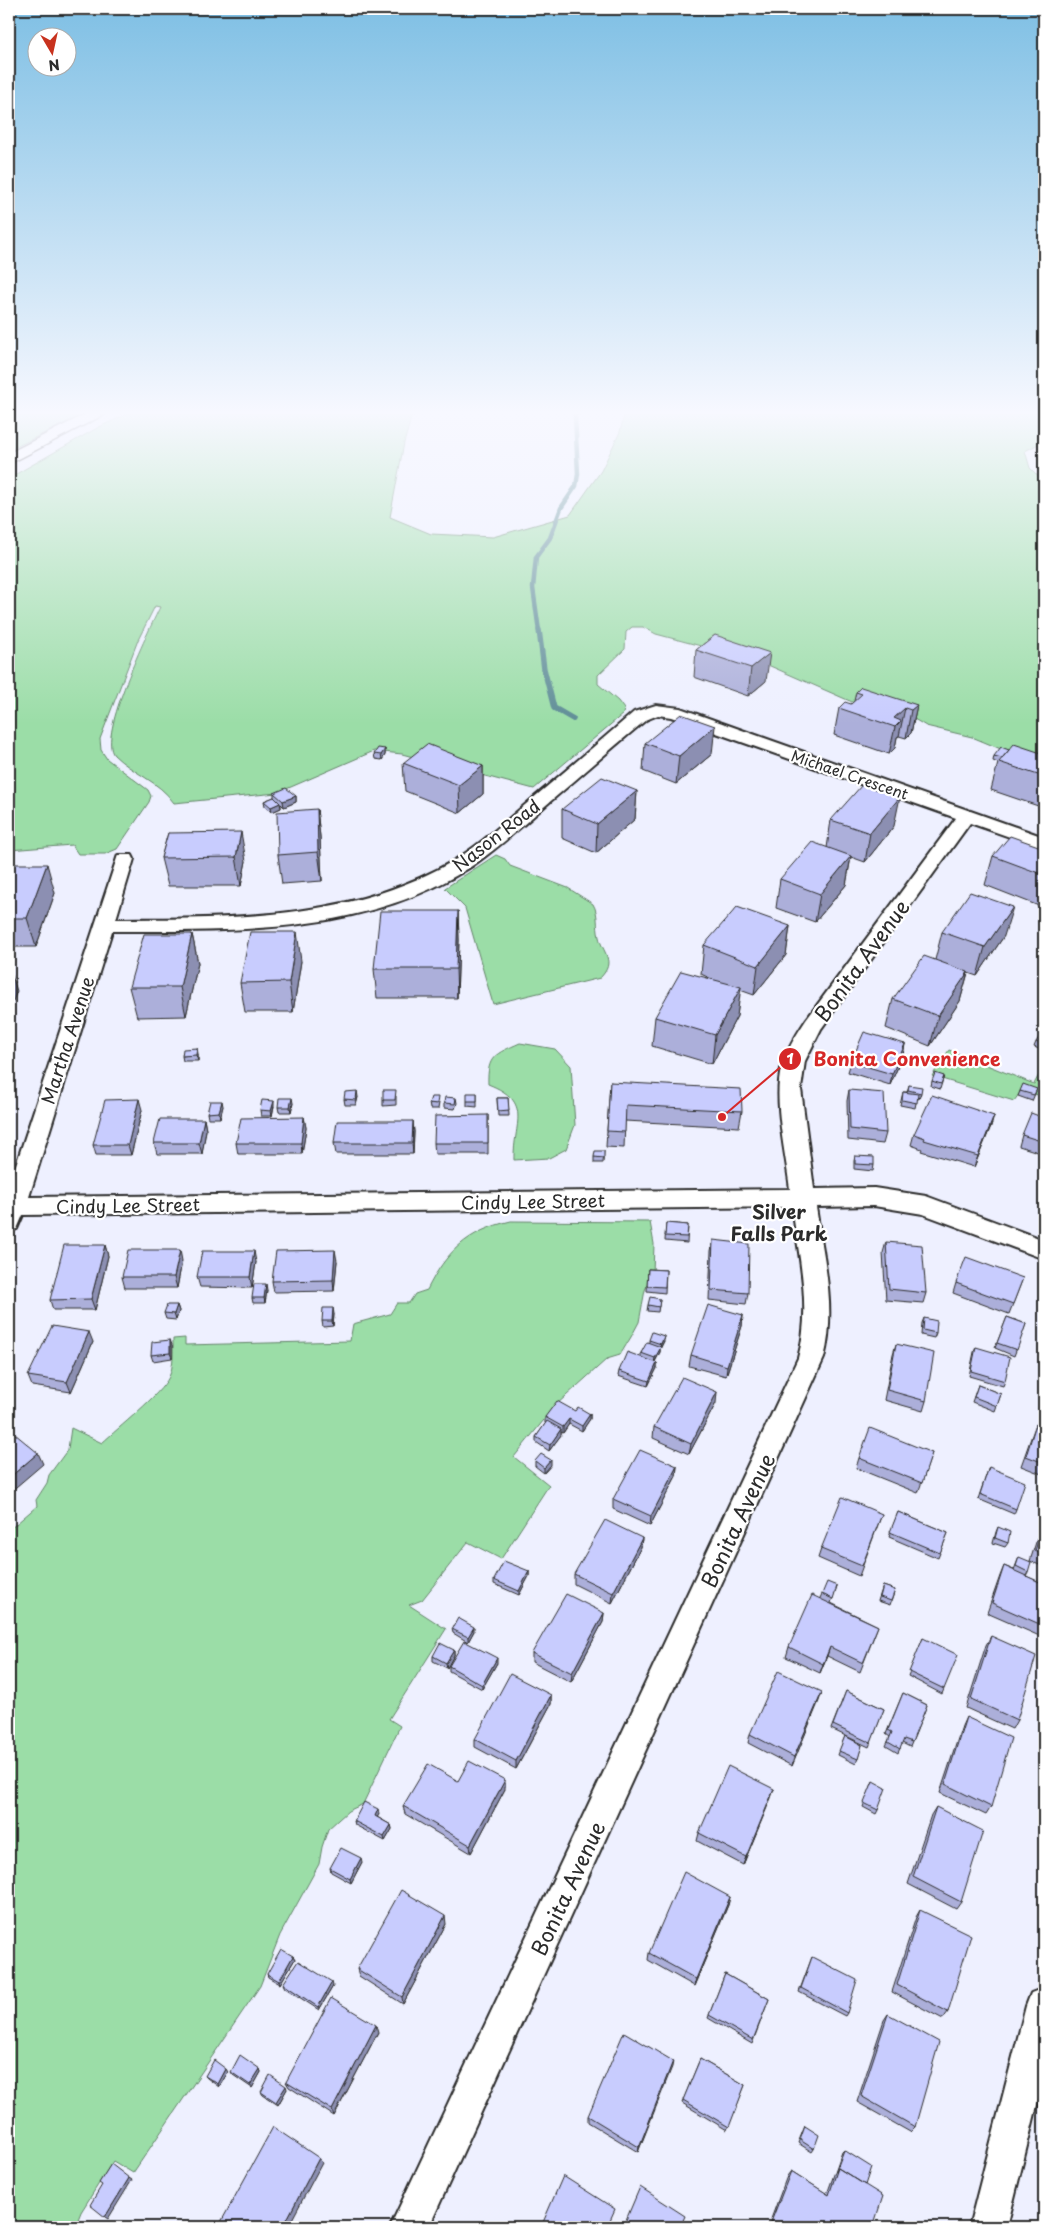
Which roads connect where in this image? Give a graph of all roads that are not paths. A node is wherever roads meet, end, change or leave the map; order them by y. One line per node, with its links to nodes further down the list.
1 (656, 710): 2 (street, Michael Crescent); 5 (street, Nason Road)
2 (967, 815): 3 (street, Michael Crescent); 6 (street, Bonita Avenue)
3 (1044, 842)
4 (125, 858): 5 (street, Martha Avenue)
5 (104, 925): 7 (street, Martha Avenue)
6 (804, 1198): 7 (street, Cindy Lee Street); 8 (street, Cindy Lee Street); 10 (street, Bonita Avenue)
7 (11, 1214)
8 (1044, 1250)
9 (1044, 2006): 11 (street)
10 (409, 2227)
11 (988, 2227)

